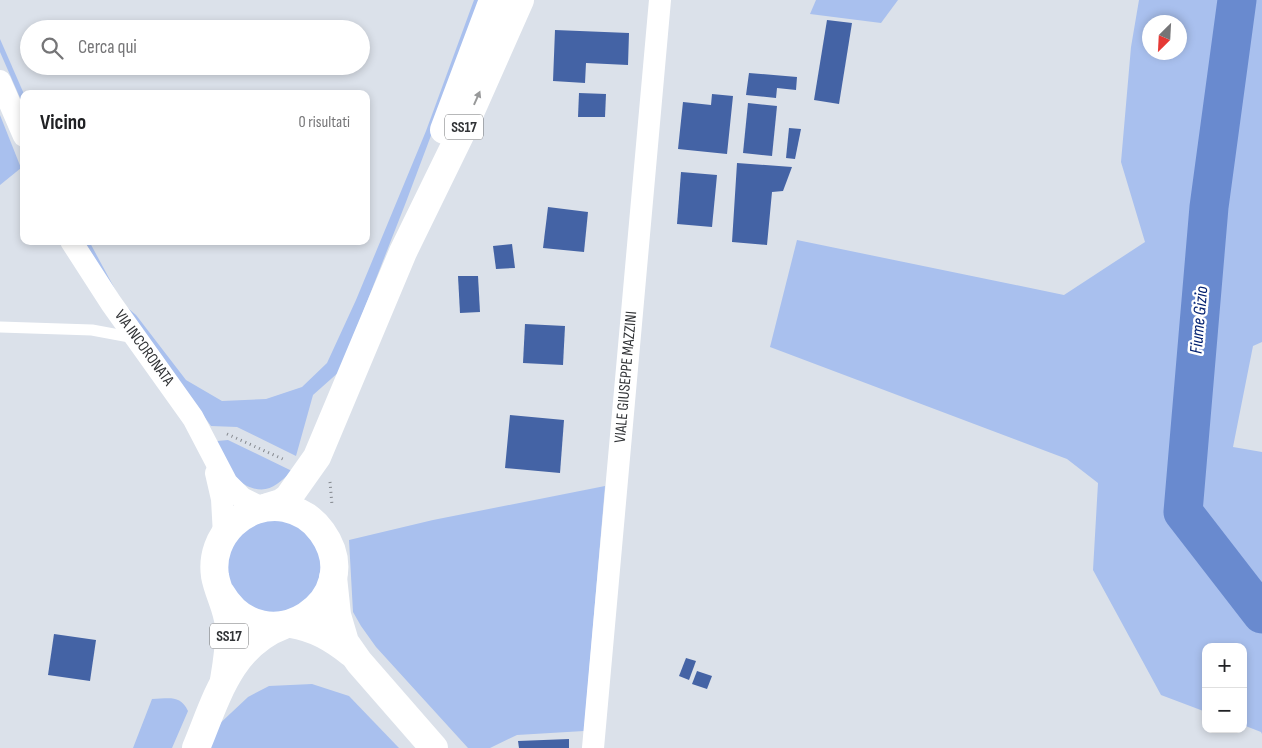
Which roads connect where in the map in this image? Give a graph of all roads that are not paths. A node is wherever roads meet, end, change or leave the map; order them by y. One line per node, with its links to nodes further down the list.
1 (493, 0): 7 (main road, SS17)
2 (520, 0): 7 (main road, SS17, one-way to 2)
3 (659, 2): 22 (street, VIALE GIUSEPPE MAZZINI)
4 (0, 81): 5 (street)
5 (20, 127)
6 (73, 245): 9 (street, VIA INCORONATA)
7 (403, 252): 11 (main road, SS17)
8 (0, 327): 9 (lane)
9 (137, 338): 10 (street, VIA INCORONATA)
10 (212, 457): 12 (street, VIA INCORONATA); 14 (street, VIA INCORONATA)
11 (317, 457): 12 (main road, SS17); 13 (main road, SS17)
12 (265, 508): 13 (main road); 14 (main road)
13 (320, 529): 15 (main road)
14 (224, 535): 16 (main road)
15 (333, 577): 17 (main road); 18 (main road)
16 (221, 593): 17 (main road); 19 (main road, SS17)
17 (288, 625): 18 (main road); 19 (main road, SS17)
18 (352, 654): 21 (main road)
19 (224, 680): 20 (main road, SS17)
20 (196, 748)
21 (434, 748)
22 (593, 748)

